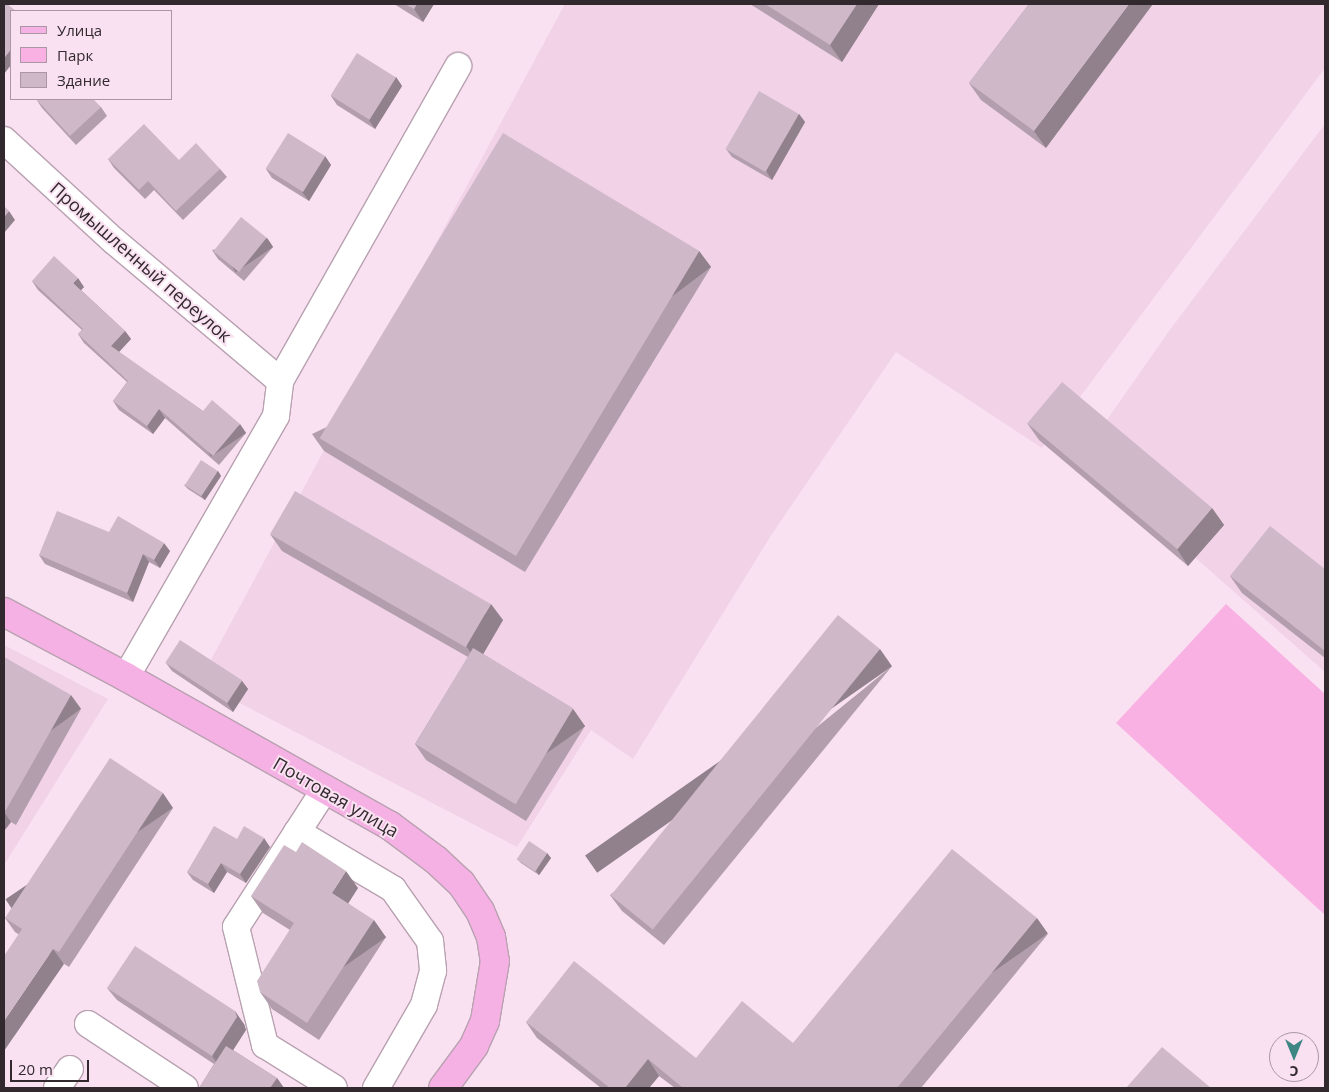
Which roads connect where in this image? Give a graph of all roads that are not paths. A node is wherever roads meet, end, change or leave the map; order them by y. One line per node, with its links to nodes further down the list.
1 (458, 66): 3 (street)
2 (4, 140): 3 (street, Промышленный переулок)
3 (280, 381): 5 (street)
4 (4, 612): 5 (main road, Почтовая улица)
5 (126, 677): 6 (main road, Почтовая улица)
6 (325, 789): 7 (street); 12 (main road, Почтовая улица)
7 (297, 832): 10 (street); 11 (street)
8 (88, 1024): 9 (street)
9 (185, 1088)
10 (334, 1088)
11 (376, 1088)
12 (443, 1088)

